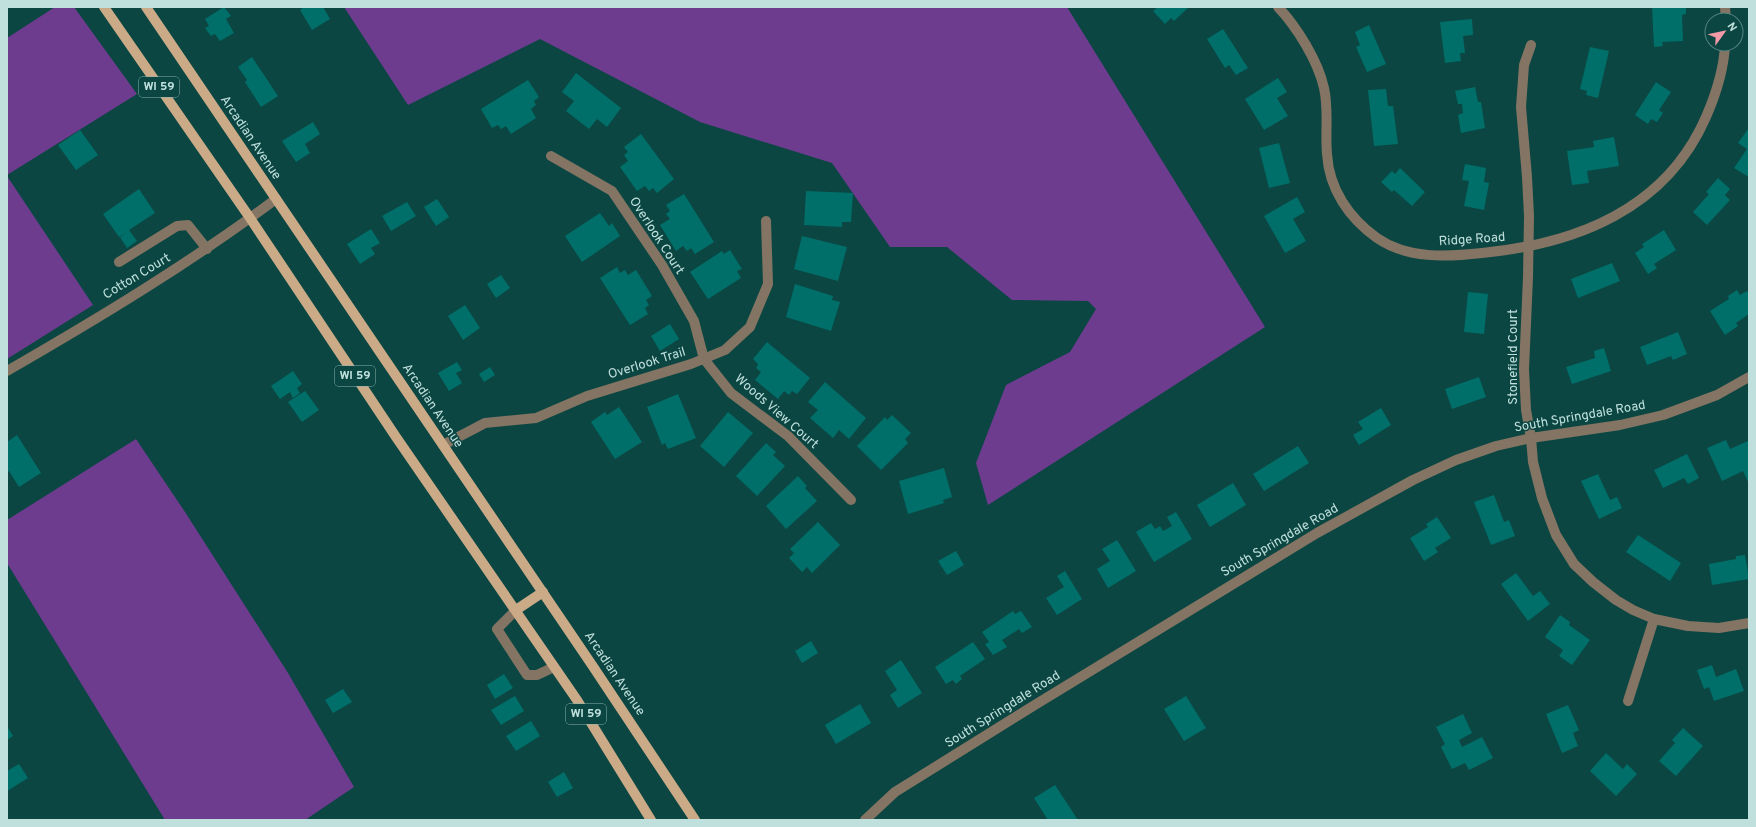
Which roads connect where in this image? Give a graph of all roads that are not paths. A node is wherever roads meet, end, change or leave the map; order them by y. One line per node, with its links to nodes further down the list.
1 (104, 7): 8 (main road, WI 59)
2 (146, 7): 7 (main road, Arcadian Avenue / WI 59)
3 (1278, 7): 10 (street, Ridge Road)
4 (1531, 45): 10 (street, Stonefield Court)
5 (1724, 52): 10 (street, Ridge Road)
6 (551, 156): 13 (street, Overlook Court)
7 (276, 199): 8 (street, Cotton Court); 17 (main road, Arcadian Avenue / WI 59)
8 (250, 218): 11 (street, Cotton Court); 20 (main road, WI 59)
9 (766, 221): 13 (street, Overlook Trail)
10 (1529, 246): 16 (street, Stonefield Court)
11 (207, 249): 12 (street); 14 (street, Cotton Court)
12 (119, 262)
13 (704, 359): 17 (street, Overlook Trail); 18 (street, Woods View Court)
14 (7, 371)
15 (1749, 377): 16 (street, South Springdale Road)
16 (1531, 438): 21 (street, Stonefield Court); 27 (street, South Springdale Road)
17 (442, 445): 19 (main road, Arcadian Avenue / WI 59)
18 (851, 500)
19 (543, 592): 20 (main road); 26 (main road, Arcadian Avenue / WI 59)
20 (516, 610): 23 (main road, WI 59); 23 (street)
21 (1654, 619): 22 (street, Stonefield Court); 24 (street)
22 (1749, 623)
23 (554, 667): 25 (main road, WI 59)
24 (1628, 701)
25 (651, 820)
26 (695, 820)
27 (865, 820)

